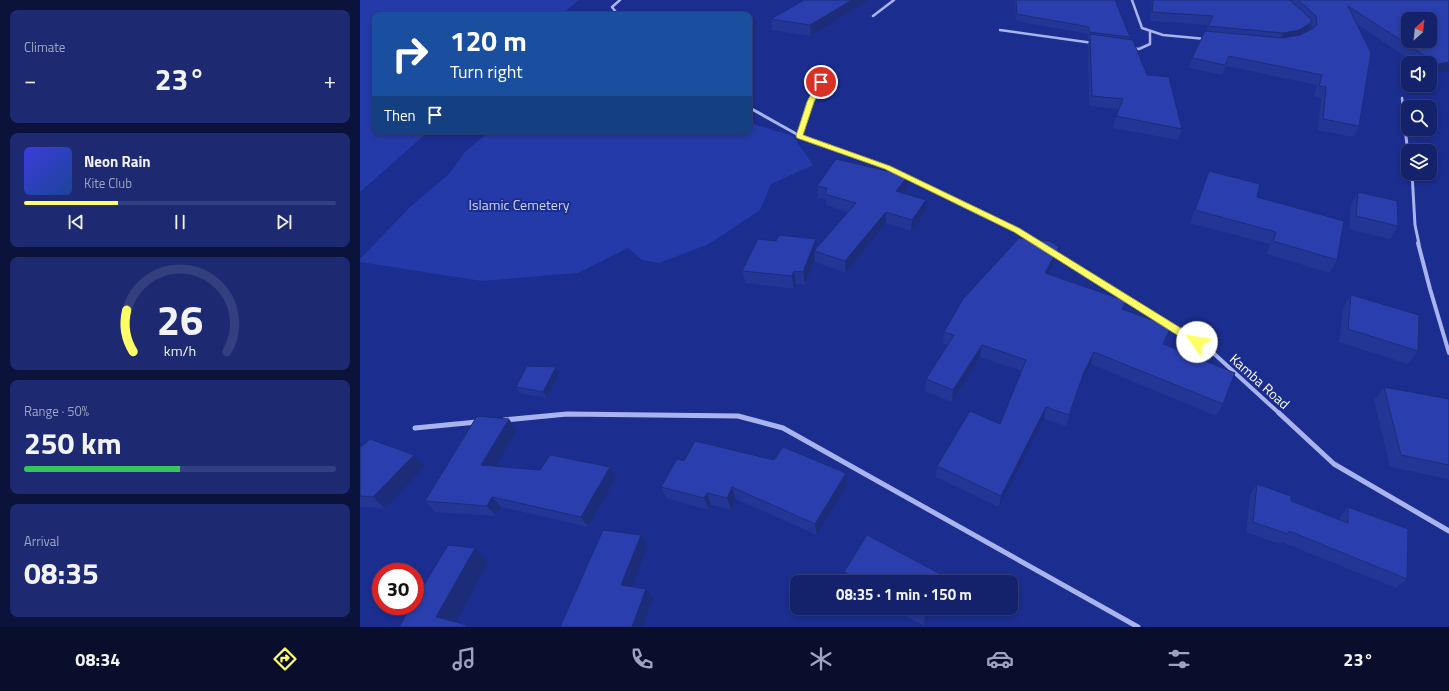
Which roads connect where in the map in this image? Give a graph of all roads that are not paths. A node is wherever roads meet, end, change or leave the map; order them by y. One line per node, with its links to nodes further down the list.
1 (620, 0): 4 (street)
2 (894, 0): 5 (street)
3 (1132, 0): 7 (street)
4 (616, 12)
5 (873, 16)
6 (1000, 30): 9 (street)
7 (1150, 32): 8 (street); 10 (street)
8 (1209, 39)
9 (1100, 44)
10 (1131, 48)
11 (821, 82): 14 (street)
12 (1402, 98): 15 (street)
13 (752, 109): 14 (street)
14 (800, 136): 17 (street)
15 (1407, 144)
16 (1414, 180): 19 (street)
17 (1043, 246)
18 (1050, 251): 23 (street, Kamba Road)
19 (1449, 353)
20 (499, 420): 24 (street)
21 (484, 422): 22 (street)
22 (415, 428)
23 (1449, 531)
24 (1138, 627)

